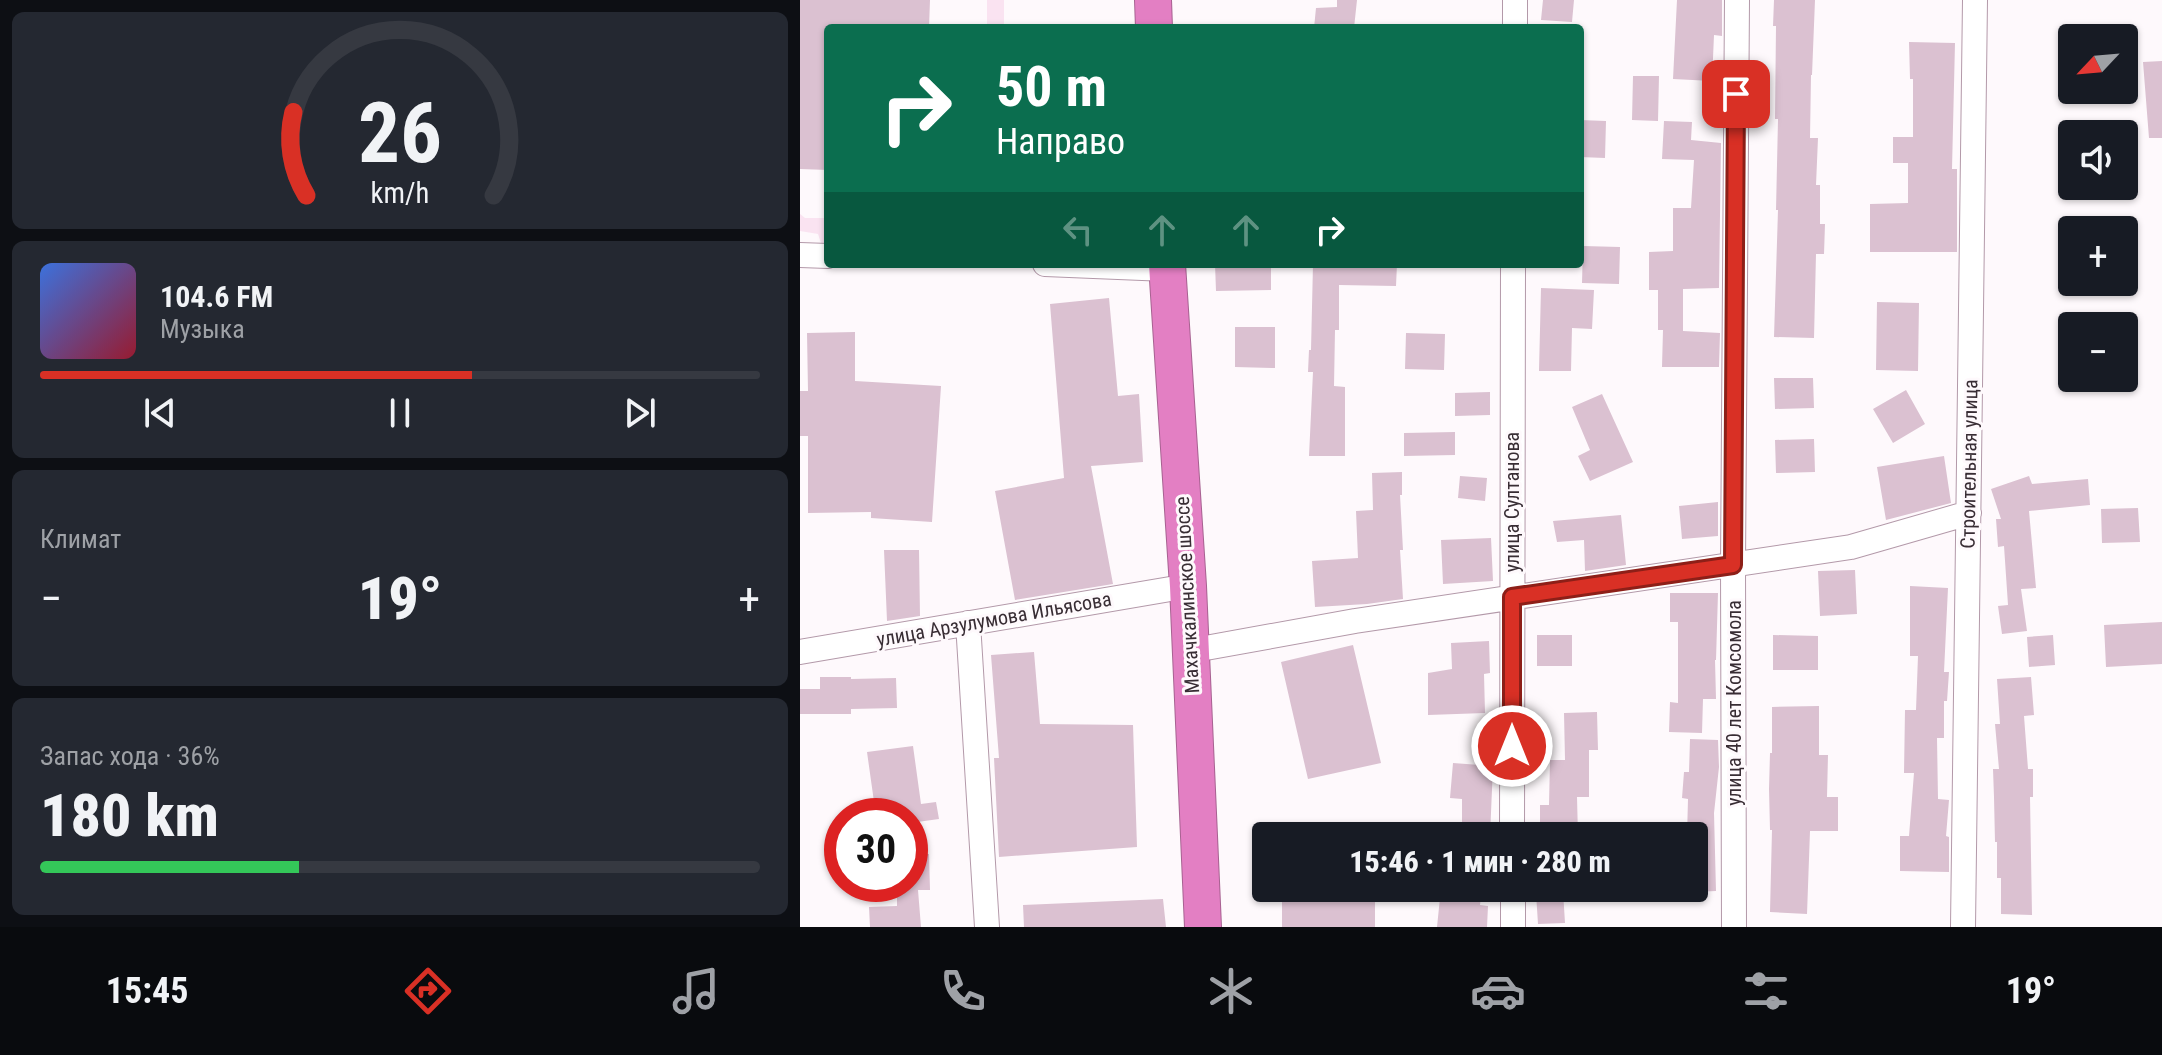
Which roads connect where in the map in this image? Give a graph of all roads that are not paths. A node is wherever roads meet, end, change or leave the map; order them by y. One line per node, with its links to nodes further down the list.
1 (1153, 0): 5 (highway)
2 (1515, 0): 6 (street)
3 (1737, 0): 12 (street, улица 40 лет Комсомола)
4 (1975, 0): 11 (street, Строительная улица)
5 (1154, 24)
6 (1515, 24)
7 (800, 255): 8 (street)
8 (824, 256)
9 (1167, 268): 13 (highway, Махачкалинское шоссе)
10 (1513, 268): 14 (street, улица Султанова)
11 (1969, 513): 12 (street); 24 (street, Строительная улица)
12 (1733, 565): 14 (street); 23 (street, улица 40 лет Комсомола)
13 (1188, 586): 15 (street, улица Арзулумова Ильясова); 16 (highway, Махачкалинское шоссе)
14 (1512, 597): 16 (street); 18 (street, улица Султанова)
15 (968, 623): 17 (street, улица Арзулумова Ильясова); 20 (street)
16 (1189, 651): 21 (highway, Махачкалинское шоссе)
17 (800, 652)
18 (1512, 822)
19 (1513, 902): 22 (street)
20 (987, 927)
21 (1203, 927)
22 (1513, 927)
23 (1734, 927)
24 (1963, 927)

